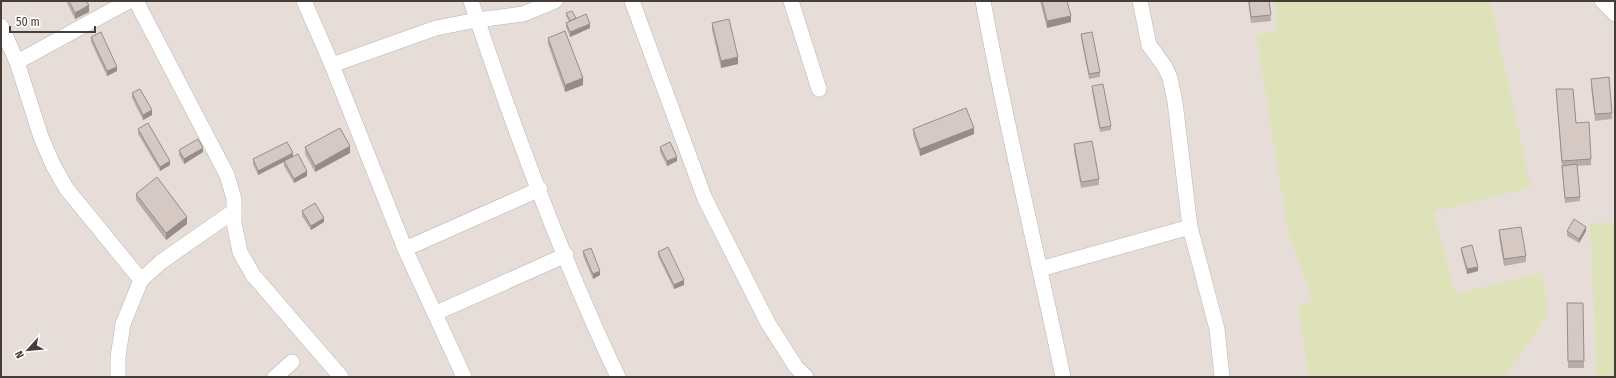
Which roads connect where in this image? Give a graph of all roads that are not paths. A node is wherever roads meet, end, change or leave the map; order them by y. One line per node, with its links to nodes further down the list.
1 (129, 1): 14 (street)
2 (136, 1): 18 (street)
3 (304, 1): 15 (street)
4 (471, 1): 12 (street)
5 (555, 1): 12 (street)
6 (632, 1): 31 (street)
7 (791, 1): 16 (street)
8 (983, 1): 22 (street)
9 (1140, 1): 19 (street)
10 (1602, 1): 11 (street)
11 (1615, 14)
12 (477, 20): 15 (street); 17 (street)
13 (1, 26): 14 (street)
14 (18, 62): 23 (street)
15 (332, 66): 20 (street)
16 (819, 89)
17 (540, 189): 20 (street); 21 (street)
18 (234, 211): 23 (street); 28 (street)
19 (1190, 227): 22 (street); 33 (street)
20 (405, 249): 24 (street)
21 (566, 255): 24 (street); 30 (street)
22 (1040, 269): 32 (street)
23 (141, 280): 26 (street)
24 (436, 313): 29 (street)
25 (292, 362): 27 (street)
26 (118, 377)
27 (275, 377)
28 (341, 377)
29 (464, 377)
30 (618, 377)
31 (806, 377)
32 (1062, 377)
33 (1222, 377)

